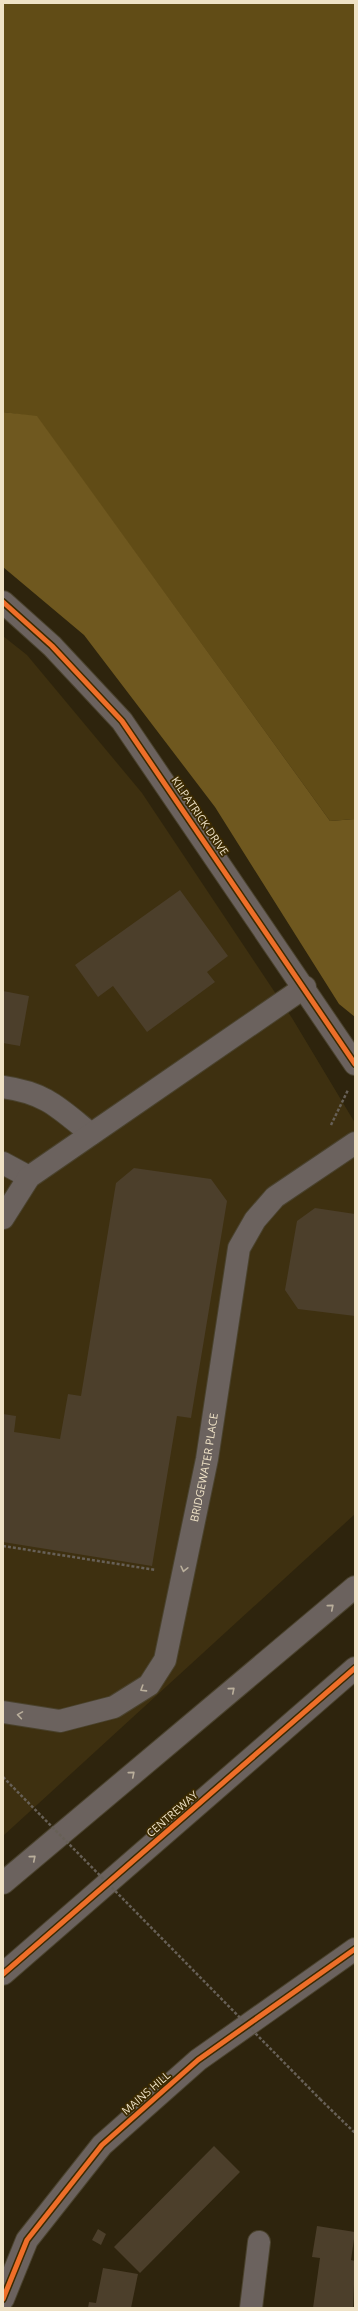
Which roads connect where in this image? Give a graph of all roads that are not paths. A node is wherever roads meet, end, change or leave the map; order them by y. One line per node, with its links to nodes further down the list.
1 (3, 602): 2 (street, KILPATRICK DRIVE)
2 (305, 987): 3 (street, KILPATRICK DRIVE); 5 (street)
3 (355, 1064)
4 (3, 1087): 5 (street)
5 (91, 1134): 8 (street)
6 (355, 1144): 12 (street, BRIDGEWATER PLACE, one-way to 12)
7 (3, 1163): 8 (street)
8 (28, 1177): 9 (street)
9 (3, 1218)
10 (355, 1587): 13 (street, one-way to 10)
11 (355, 1668): 15 (street, CENTREWAY)
12 (3, 1712)
13 (3, 1883)
14 (355, 1949): 17 (street, MAINS HILL)
15 (3, 1974)
16 (259, 2242): 18 (street)
17 (3, 2299)
18 (251, 2308)

